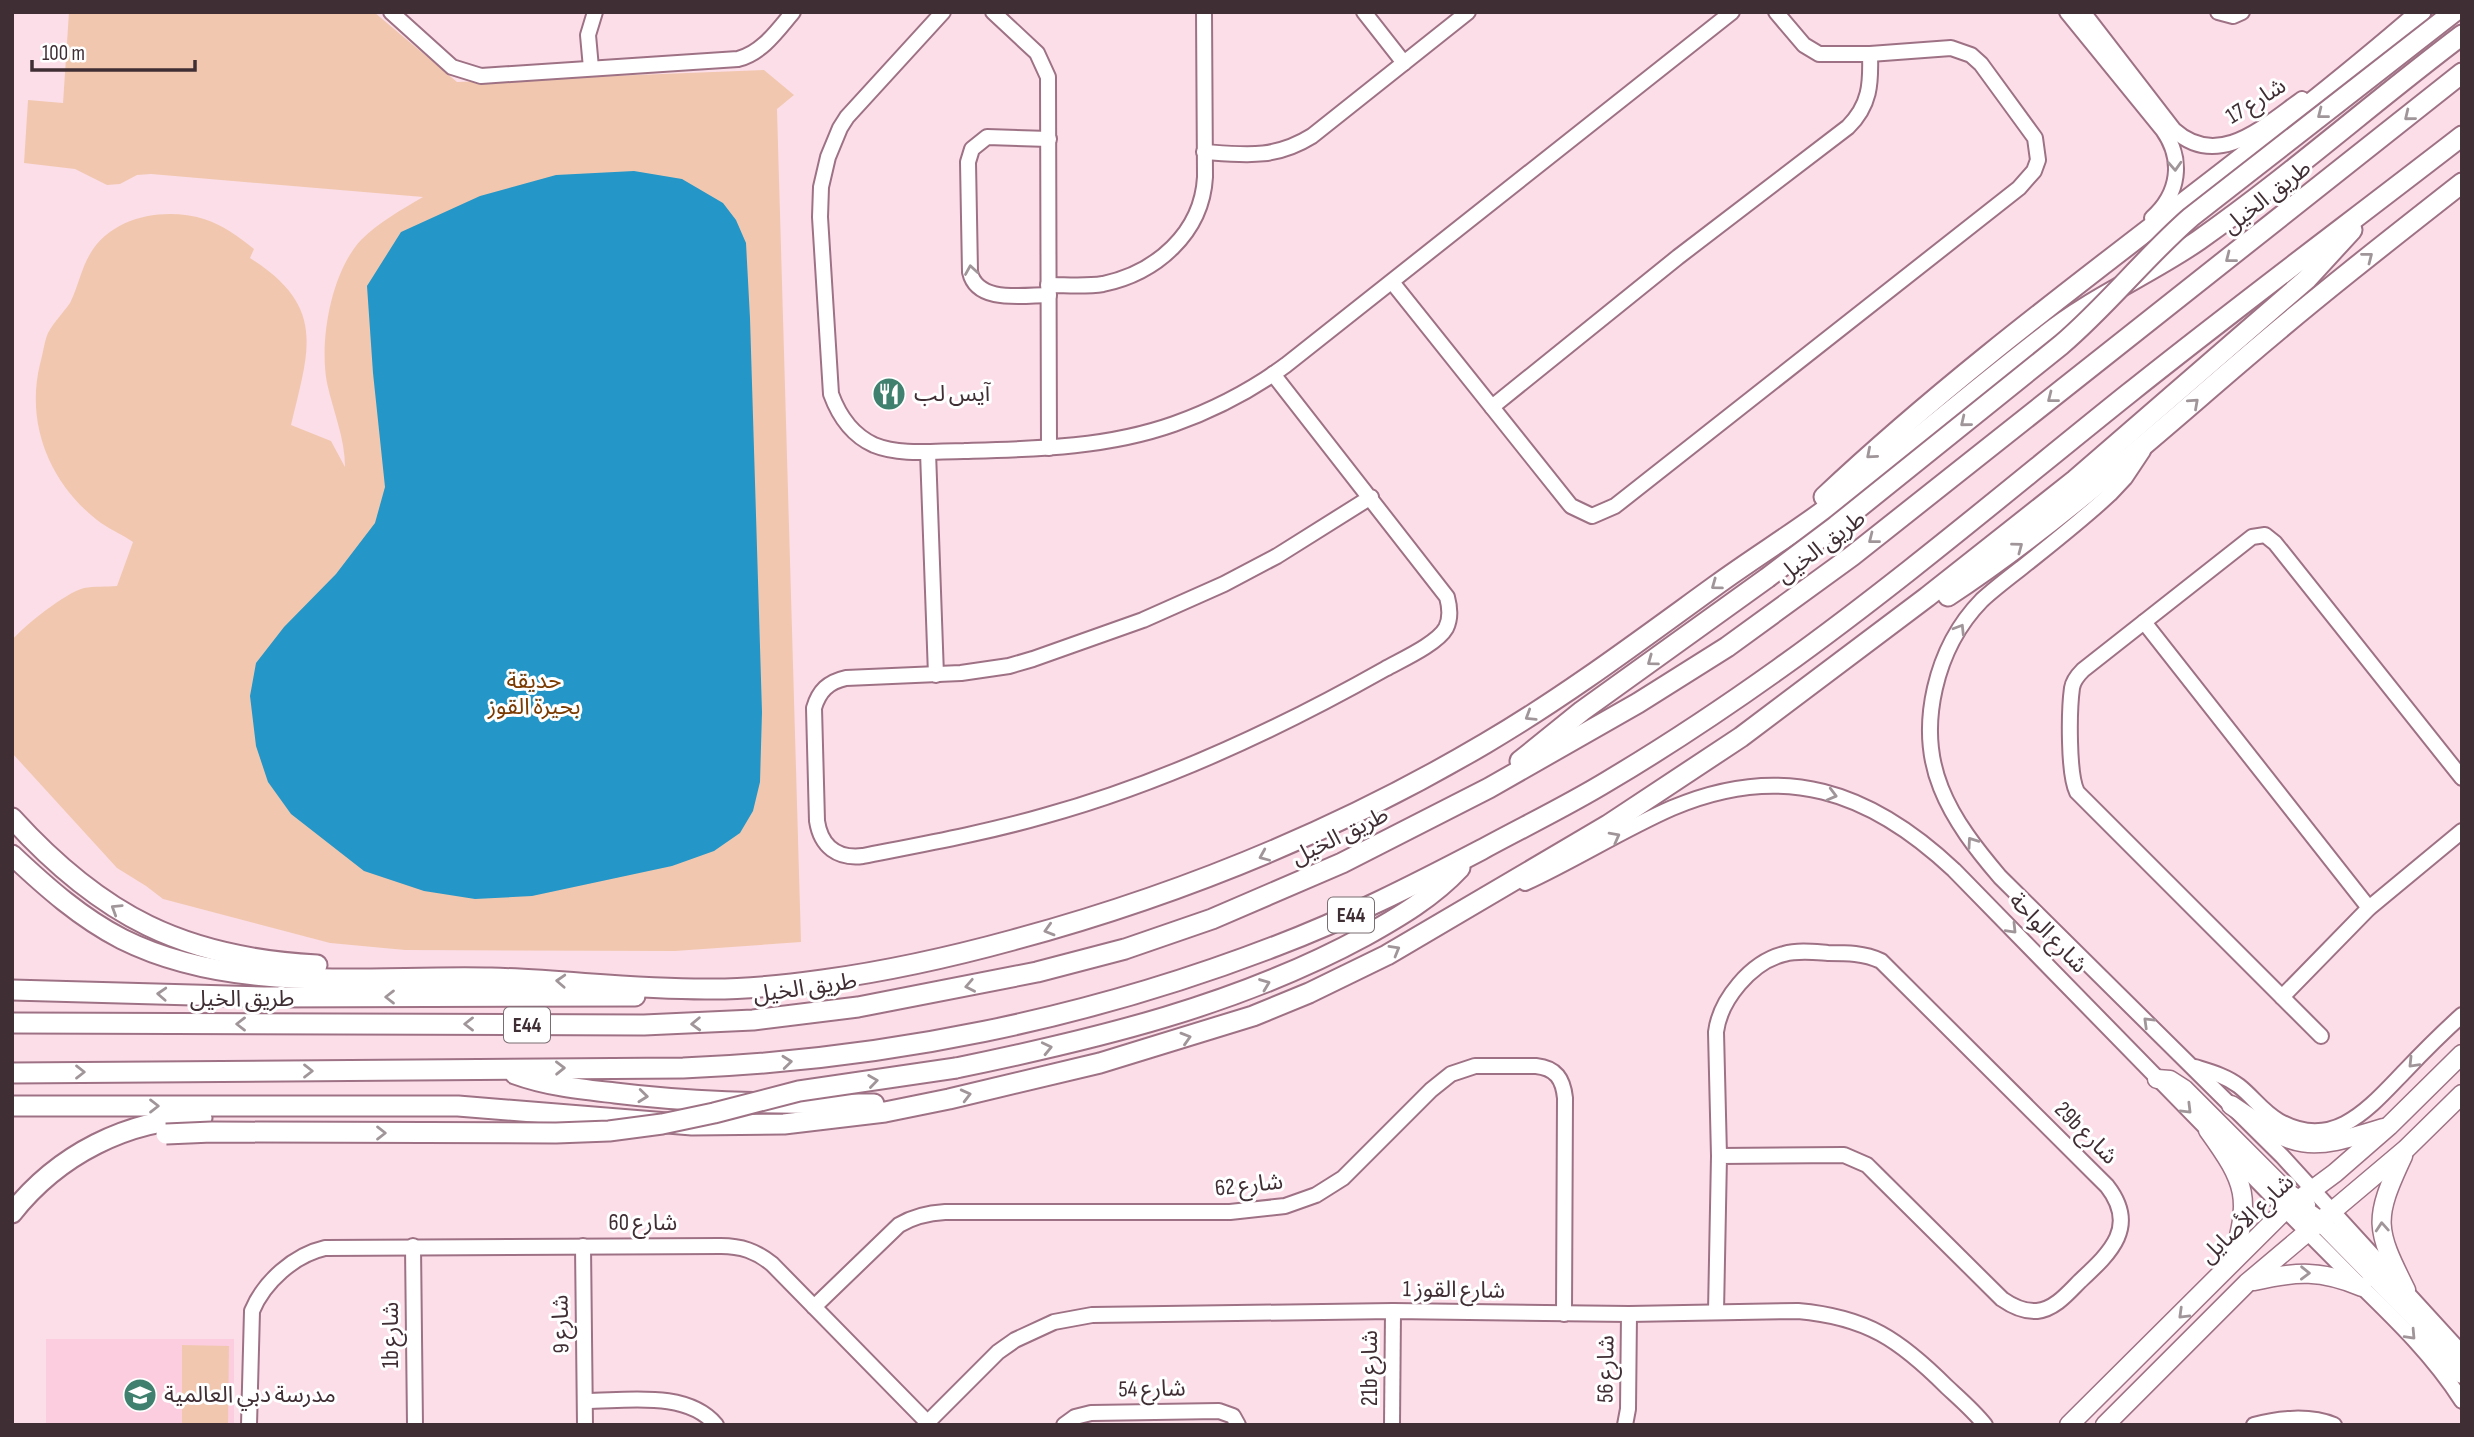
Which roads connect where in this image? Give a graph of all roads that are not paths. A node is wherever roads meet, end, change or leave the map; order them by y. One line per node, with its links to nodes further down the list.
1 (595, 12): 21 (street)
2 (793, 12): 21 (street)
3 (943, 12): 35 (street)
4 (993, 12): 24 (street)
5 (1204, 12): 25 (street)
6 (1364, 12): 20 (street)
7 (1468, 12): 20 (street)
8 (1732, 12): 28 (street)
9 (1776, 12): 19 (street)
10 (2067, 12): 29 (street, one-way to 29)
11 (2083, 12): 18 (street, 17 شارع)
12 (2218, 12): 13 (street)
13 (2242, 12)
14 (2421, 12): 18 (highway)
15 (2454, 12): 42 (highway, one-way to 42, bridge)
16 (396, 14): 21 (street)
17 (2462, 35): 37 (highway)
18 (2376, 50): 29 (highway)
19 (1870, 54): 32 (street); 32 (street)
20 (1404, 63): 25 (street)
21 (591, 68)
22 (2462, 73): 42 (highway, طريق الخيل / E44, one-way to 42)
23 (2462, 136): 27 (highway, E44)
24 (1049, 139): 30 (street); 30 (street, one-way to 24)
25 (1204, 152): 30 (street)
26 (2462, 183): 33 (highway, one-way to 26)
27 (2364, 212): 39 (highway); 46 (highway, E44)
28 (1392, 282): 31 (street); 32 (street)
29 (2076, 287): 37 (highway, one-way to 37)
30 (1049, 290): 34 (street)
31 (1273, 374): 34 (street); 36 (street)
32 (1492, 407)
33 (2149, 441): 39 (highway, one-way to 33); 59 (street, شارع الواحة, one-way to 33)
34 (1049, 448): 35 (street)
35 (928, 452): 40 (street)
36 (1371, 498): 40 (street); 40 (street)
37 (1773, 547): 52 (highway, one-way to 52)
38 (2144, 622): 41 (street); 50 (street); 54 (street)
39 (1877, 635): 49 (highway)
40 (936, 674)
41 (2462, 778)
42 (1489, 788): 56 (highway, طريق الخيل / E44, one-way to 56)
43 (12, 818): 51 (highway, one-way to 43)
44 (2462, 831): 50 (street)
45 (12, 845): 48 (highway)
46 (1476, 852): 60 (highway, E44, one-way to 46); 74 (highway, one-way to 46, bridge)
47 (12, 855): 48 (highway)
48 (48, 888): 51 (highway)
49 (1487, 897): 62 (street, شارع الواحة, one-way to 62); 66 (highway, one-way to 49)
50 (2370, 908): 54 (street)
51 (368, 978): 52 (highway, one-way to 51)
52 (678, 989): 53 (highway, one-way to 53)
53 (12, 990)
54 (2282, 997): 57 (street)
55 (2462, 1015): 59 (street, one-way to 59)
56 (12, 1023)
57 (2321, 1036)
58 (2462, 1054): 68 (main road, شارع الأصايل)
59 (2193, 1067): 64 (street, شارع الواحة)
60 (505, 1069): 61 (highway, E44, one-way to 60); 66 (highway, one-way to 66)
61 (12, 1073)
62 (2157, 1079): 69 (street, شارع الواحة, one-way to 69); 73 (main road)
63 (2462, 1094): 70 (main road, شارع الأصايل)
64 (2231, 1105): 68 (main road); 72 (street, شارع الواحة)
65 (12, 1106): 67 (highway, one-way to 67)
66 (920, 1106): 67 (highway)
67 (528, 1110): 74 (highway)
68 (2389, 1126): 72 (main road, شارع الأصايل)
69 (2208, 1130): 73 (street, شارع الواحة); 79 (main road)
70 (2406, 1149): 75 (main road, شارع الأصايل); 82 (main road, one-way to 70)
71 (1719, 1156): 71 (street, 29b شارع); 85 (street, 29b شارع)
72 (2314, 1190): 73 (main road, شارع الأصايل); 75 (street, شارع الواحة)
73 (2291, 1206): 75 (main road); 76 (street, شارع الواحة); 79 (main road, شارع الأصايل)
74 (12, 1214)
75 (2327, 1216): 76 (main road, شارع الأصايل); 82 (street, شارع الواحة); 89 (main road)
76 (2306, 1232): 80 (main road, شارع الأصايل); 81 (street, شارع الواحة)
77 (413, 1246): 78 (street, شارع 60); 96 (street, شارع 60); 97 (street, 1b شارع)
78 (583, 1246): 83 (street, شارع 60); 90 (street, شارع 9)
79 (2231, 1265): 92 (main road, شارع الأصايل, one-way to 92)
80 (2247, 1283): 81 (main road, one-way to 81); 104 (main road, شارع الأصايل)
81 (2362, 1287): 91 (street, شارع الواحة, one-way to 91)
82 (2406, 1290): 88 (street, شارع الواحة)
83 (814, 1307): 86 (street, شارع 62); 93 (street, شارع 60)
84 (1393, 1311): 86 (street, شارع القوز 1); 93 (street, شارع القوز 1); 102 (street, 21b شارع)
85 (1716, 1312): 87 (street, شارع القوز 1); 95 (street, شارع القوز 1)
86 (1564, 1314): 87 (street, شارع القوز 1)
87 (1629, 1314): 94 (street, شارع 56)
88 (2462, 1353)
89 (2462, 1374)
90 (585, 1401): 98 (street, شارع 9); 99 (street)
91 (2462, 1401)
92 (2073, 1421): 103 (street)
93 (926, 1423)
94 (1629, 1423)
95 (1986, 1424)
96 (248, 1425)
97 (415, 1425)
98 (585, 1425)
99 (716, 1425)
100 (1064, 1425): 101 (street, شارع 54)
101 (1238, 1425)
102 (1392, 1425)
103 (2059, 1425)
104 (2105, 1425)
105 (2254, 1425): 106 (street)
106 (2334, 1425)

